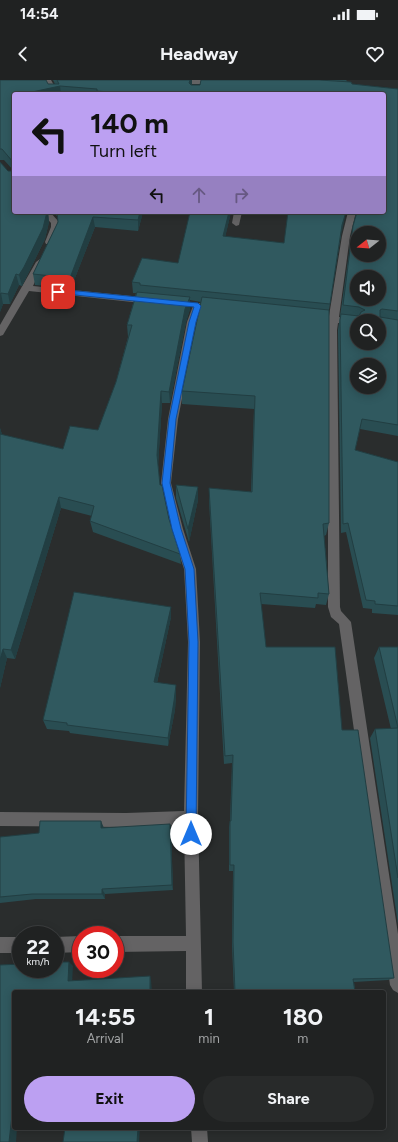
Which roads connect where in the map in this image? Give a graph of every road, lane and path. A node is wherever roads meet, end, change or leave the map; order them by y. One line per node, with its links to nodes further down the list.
1 (47, 80): 5 (street)
2 (165, 81): 4 (street)
3 (222, 82): 4 (street)
4 (198, 83)
5 (54, 92)
6 (47, 214): 10 (street)
7 (238, 214): 9 (street)
8 (352, 214): 14 (street)
9 (236, 223)
10 (27, 288): 11 (street); 16 (street)
11 (159, 302)
12 (229, 309): 17 (street)
13 (302, 317): 14 (street)
14 (333, 320): 15 (street); 23 (street)
15 (350, 321)
16 (0, 333)
17 (191, 818): 18 (street); 19 (street)
18 (0, 819)
19 (192, 943): 20 (street); 24 (street)
20 (124, 944)
21 (0, 945): 22 (street)
22 (12, 945)
23 (398, 985)
24 (194, 990)
25 (199, 1130): 26 (street)
26 (200, 1142)

